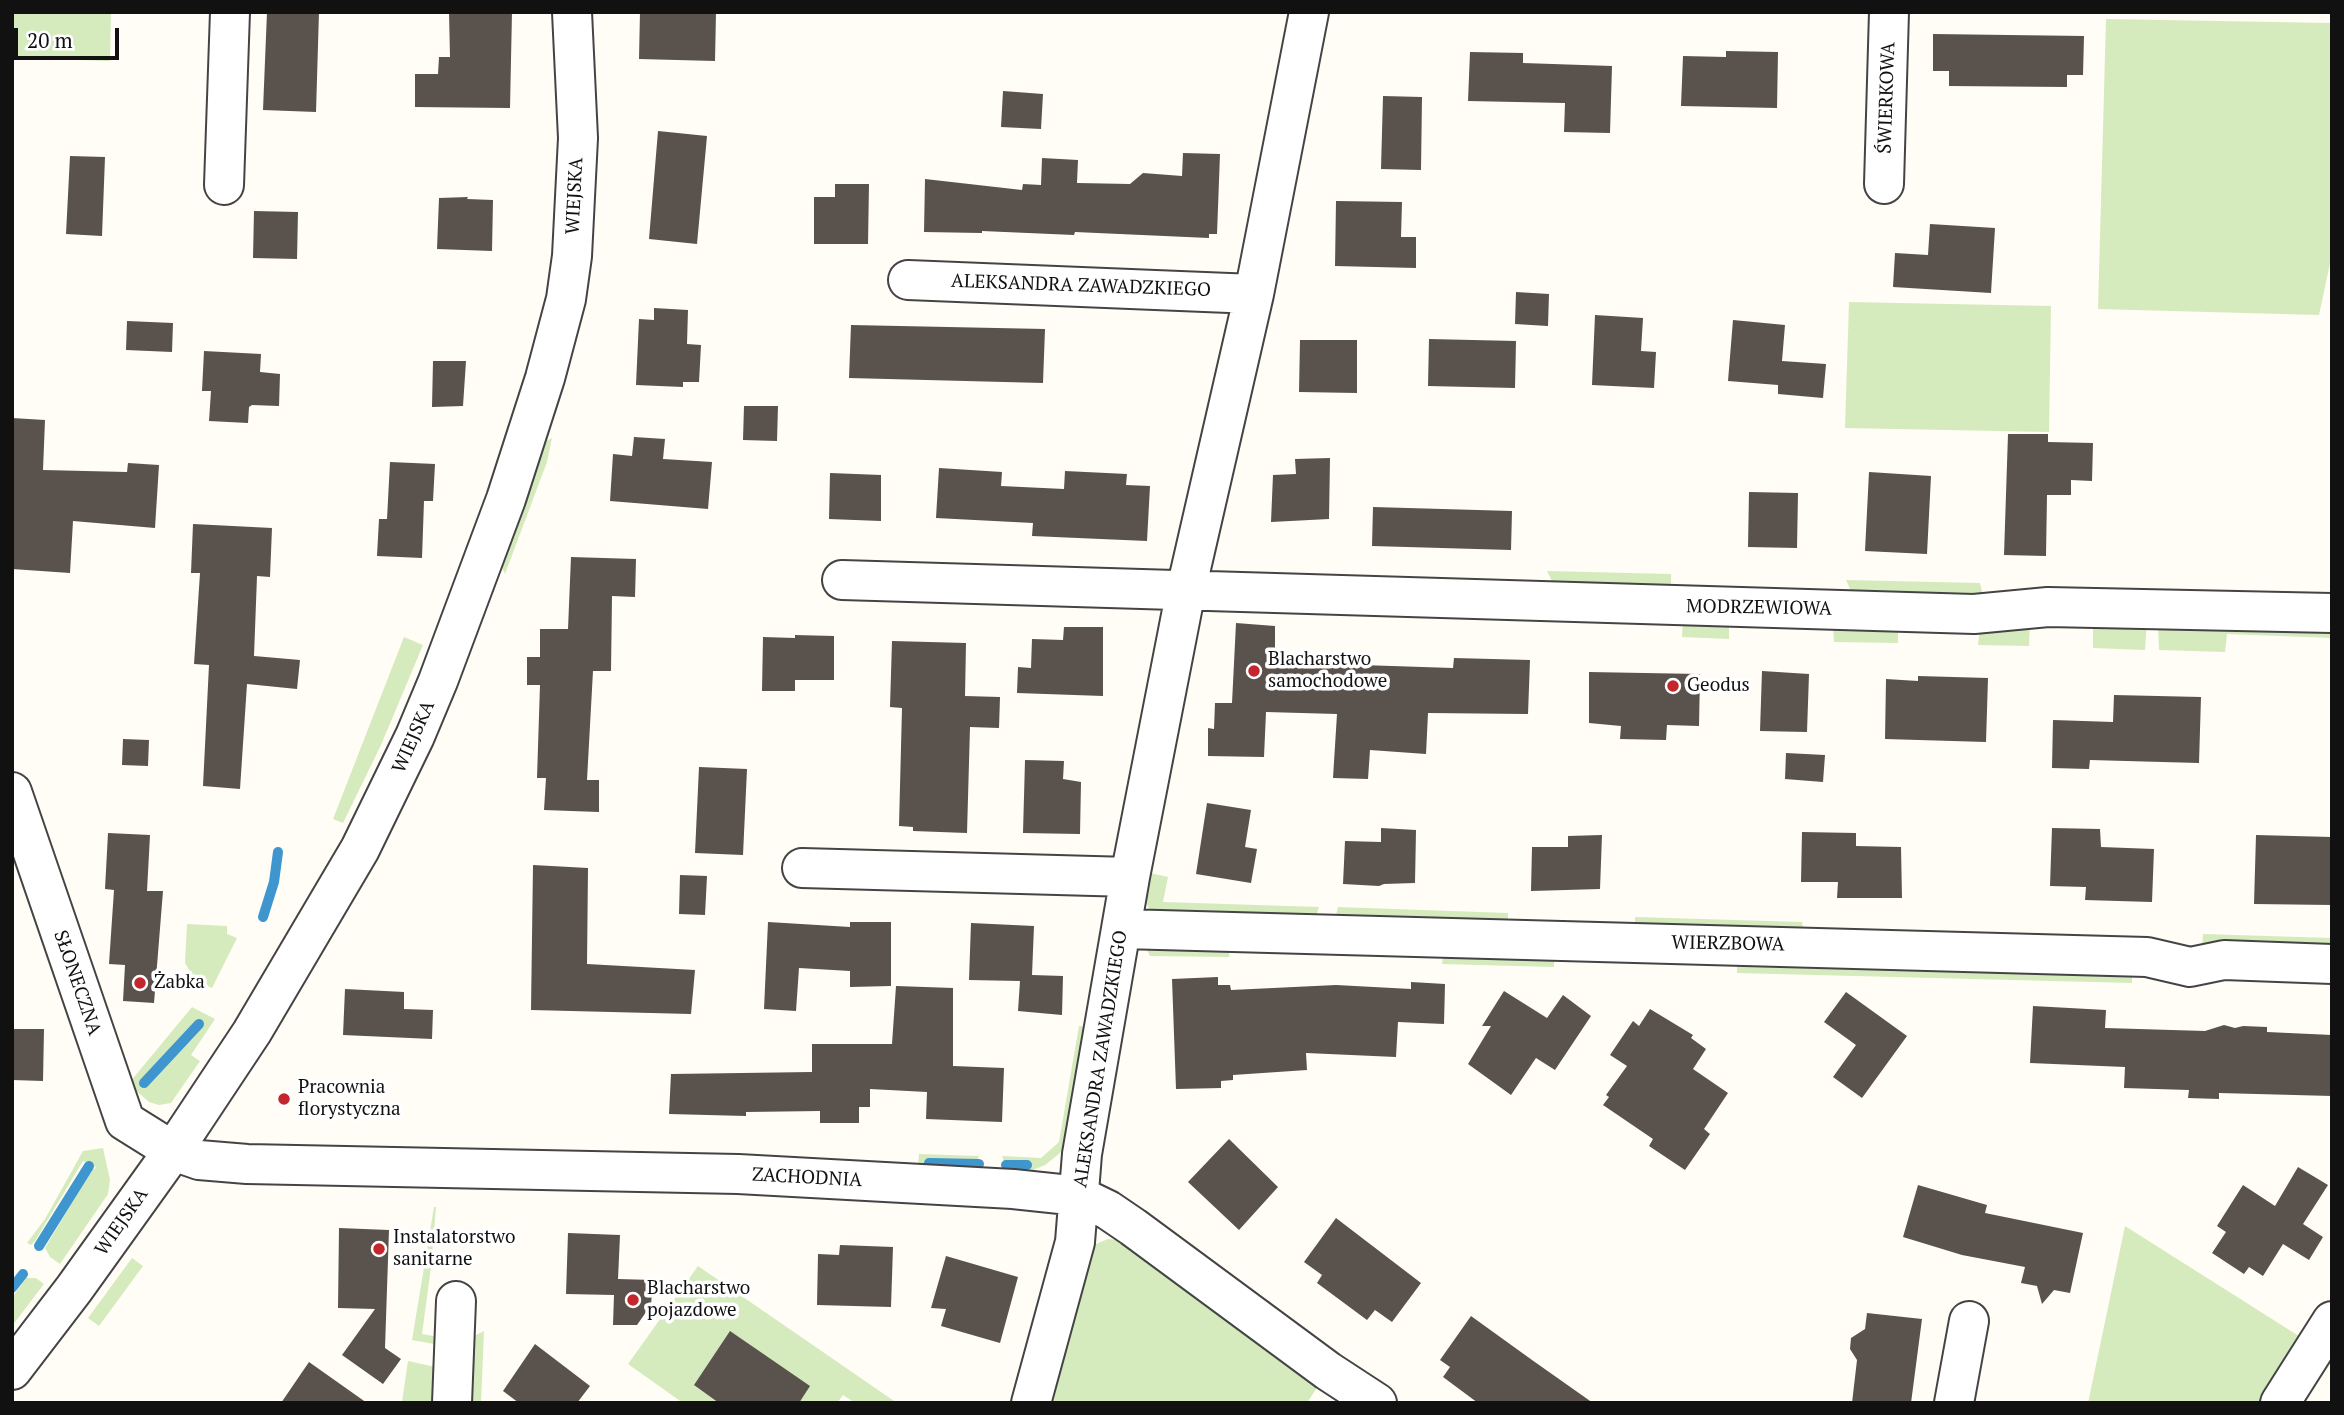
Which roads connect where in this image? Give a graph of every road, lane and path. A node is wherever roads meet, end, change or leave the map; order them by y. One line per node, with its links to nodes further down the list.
1 (230, 12): 6 (street)
2 (572, 12): 17 (street, WIEJSKA)
3 (1309, 12): 8 (street, ALEKSANDRA ZAWADZKIEGO)
4 (1889, 12): 5 (street, ŚWIERKOWA)
5 (1884, 184)
6 (224, 185)
7 (908, 280): 8 (street, ALEKSANDRA ZAWADZKIEGO)
8 (1254, 294): 10 (street, ALEKSANDRA ZAWADZKIEGO)
9 (842, 580): 10 (street)
10 (1186, 590): 11 (street, MODRZEWIOWA); 14 (street, ALEKSANDRA ZAWADZKIEGO)
11 (2332, 613)
12 (12, 792): 17 (street, SŁONECZNA)
13 (802, 868): 14 (street)
14 (1130, 877): 15 (street, ALEKSANDRA ZAWADZKIEGO)
15 (1123, 929): 16 (street, WIERZBOWA); 18 (street, ALEKSANDRA ZAWADZKIEGO)
16 (2332, 964)
17 (173, 1151): 18 (street, ZACHODNIA); 22 (street, WIEJSKA)
18 (1079, 1196): 24 (street, ALEKSANDRA ZAWADZKIEGO); 25 (street, ZACHODNIA)
19 (456, 1301): 23 (street)
20 (1969, 1321): 26 (street)
21 (2332, 1321): 27 (street)
22 (12, 1370)
23 (452, 1403)
24 (1031, 1403)
25 (1377, 1403)
26 (1954, 1403)
27 (2280, 1403)

